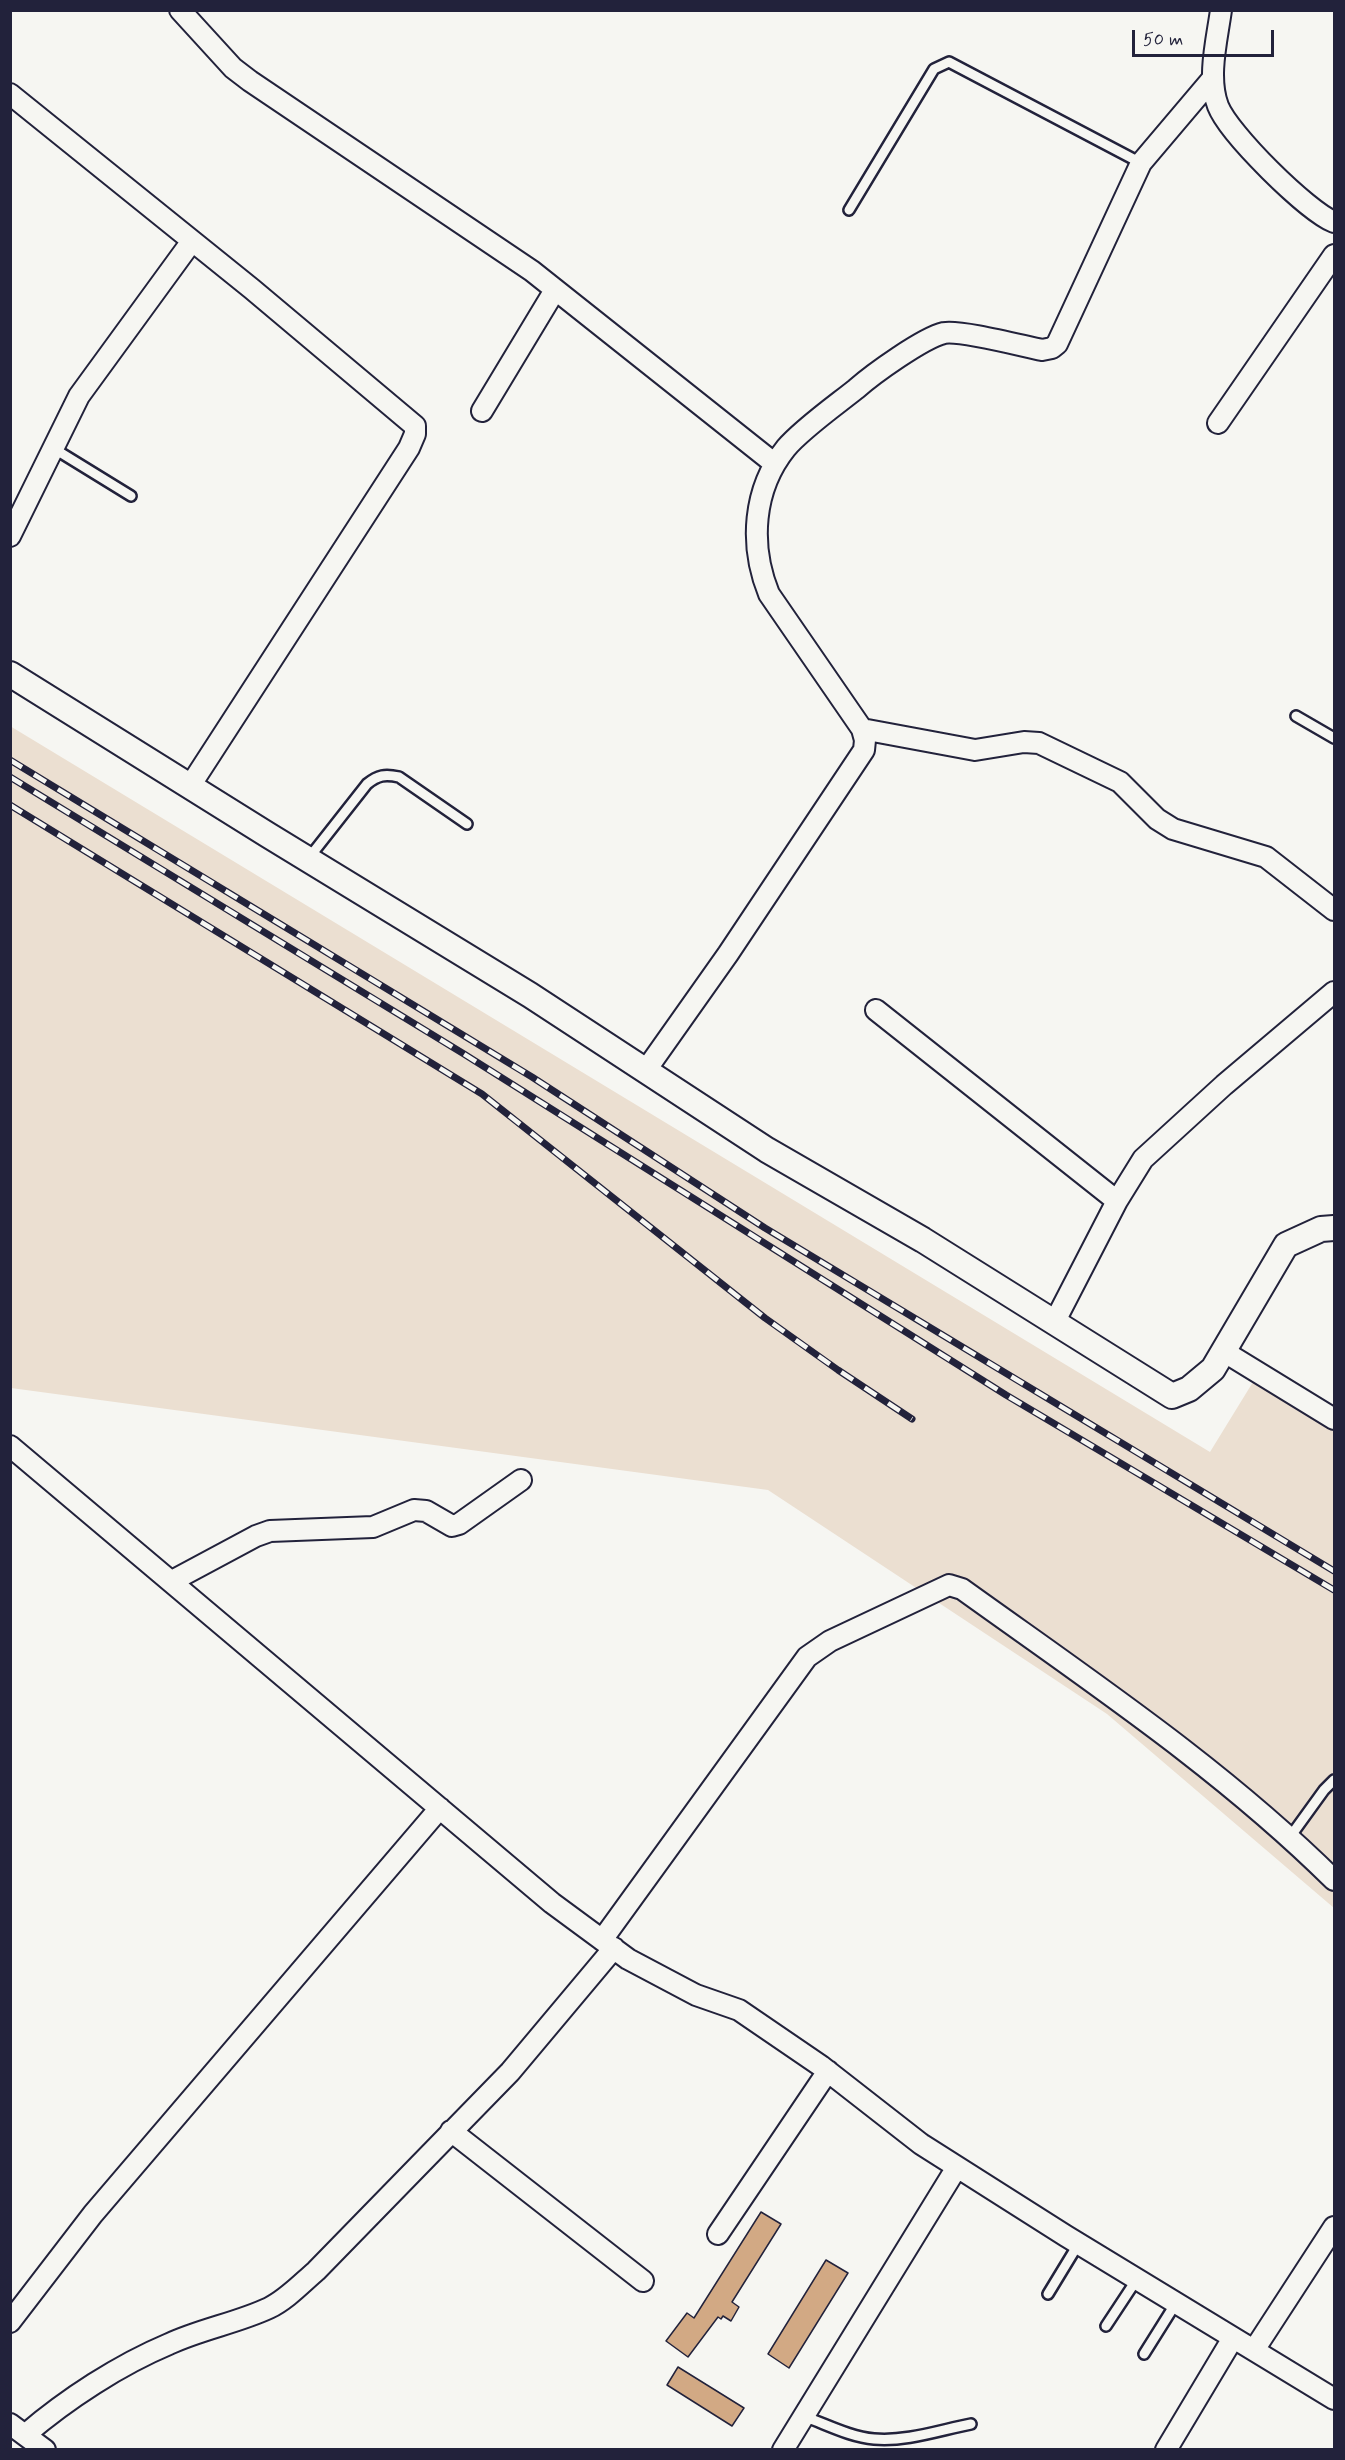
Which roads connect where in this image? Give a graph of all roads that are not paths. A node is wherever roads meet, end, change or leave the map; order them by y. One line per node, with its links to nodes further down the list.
1 (180, 10): 10 (street)
2 (1221, 10): 3 (street)
3 (1213, 78): 5 (street); 7 (street)
4 (10, 94): 8 (street)
5 (1142, 163): 6 (lane); 14 (street)
6 (849, 210)
7 (1335, 222)
8 (192, 241): 13 (street); 21 (street)
9 (1335, 255): 12 (street)
10 (555, 290): 11 (street); 14 (street)
11 (482, 411)
12 (1218, 423)
13 (53, 448): 15 (lane); 16 (street)
14 (775, 464): 19 (street)
15 (131, 496)
16 (10, 536)
17 (10, 674): 21 (street)
18 (1296, 716): 20 (lane)
19 (862, 729): 24 (street); 27 (street)
20 (1335, 738)
21 (190, 786): 23 (street)
22 (467, 824): 23 (lane)
23 (308, 859): 27 (street)
24 (1335, 910)
25 (1335, 992): 28 (street)
26 (876, 1010): 28 (street)
27 (646, 1070): 30 (street)
28 (1118, 1201): 30 (street)
29 (1335, 1228): 31 (street)
30 (1054, 1323): 31 (street)
31 (1223, 1351): 32 (street)
32 (1335, 1419)
33 (10, 1446): 35 (street)
34 (521, 1480): 35 (street)
35 (172, 1581): 37 (street)
36 (1335, 1780): 38 (lane)
37 (440, 1808): 40 (street); 51 (street)
38 (1290, 1837): 39 (street); 40 (street)
39 (1335, 1880)
40 (608, 1944): 41 (street); 42 (street)
41 (828, 2071): 43 (street); 45 (street)
42 (451, 2132): 48 (street); 59 (street)
43 (957, 2167): 46 (street); 57 (street)
44 (1335, 2228): 54 (street)
45 (718, 2234)
46 (1079, 2243): 47 (street); 49 (lane)
47 (1137, 2279): 50 (street); 52 (lane)
48 (643, 2281)
49 (1048, 2294)
50 (1176, 2303): 53 (street); 55 (lane)
51 (10, 2322)
52 (1106, 2326)
53 (1233, 2338): 54 (street); 62 (street)
54 (1254, 2350): 56 (street)
55 (1144, 2354)
56 (1335, 2399)
57 (803, 2416): 58 (lane); 60 (street)
58 (971, 2424)
59 (18, 2429): 61 (street)
60 (783, 2449)
61 (45, 2450)
62 (1166, 2450)

